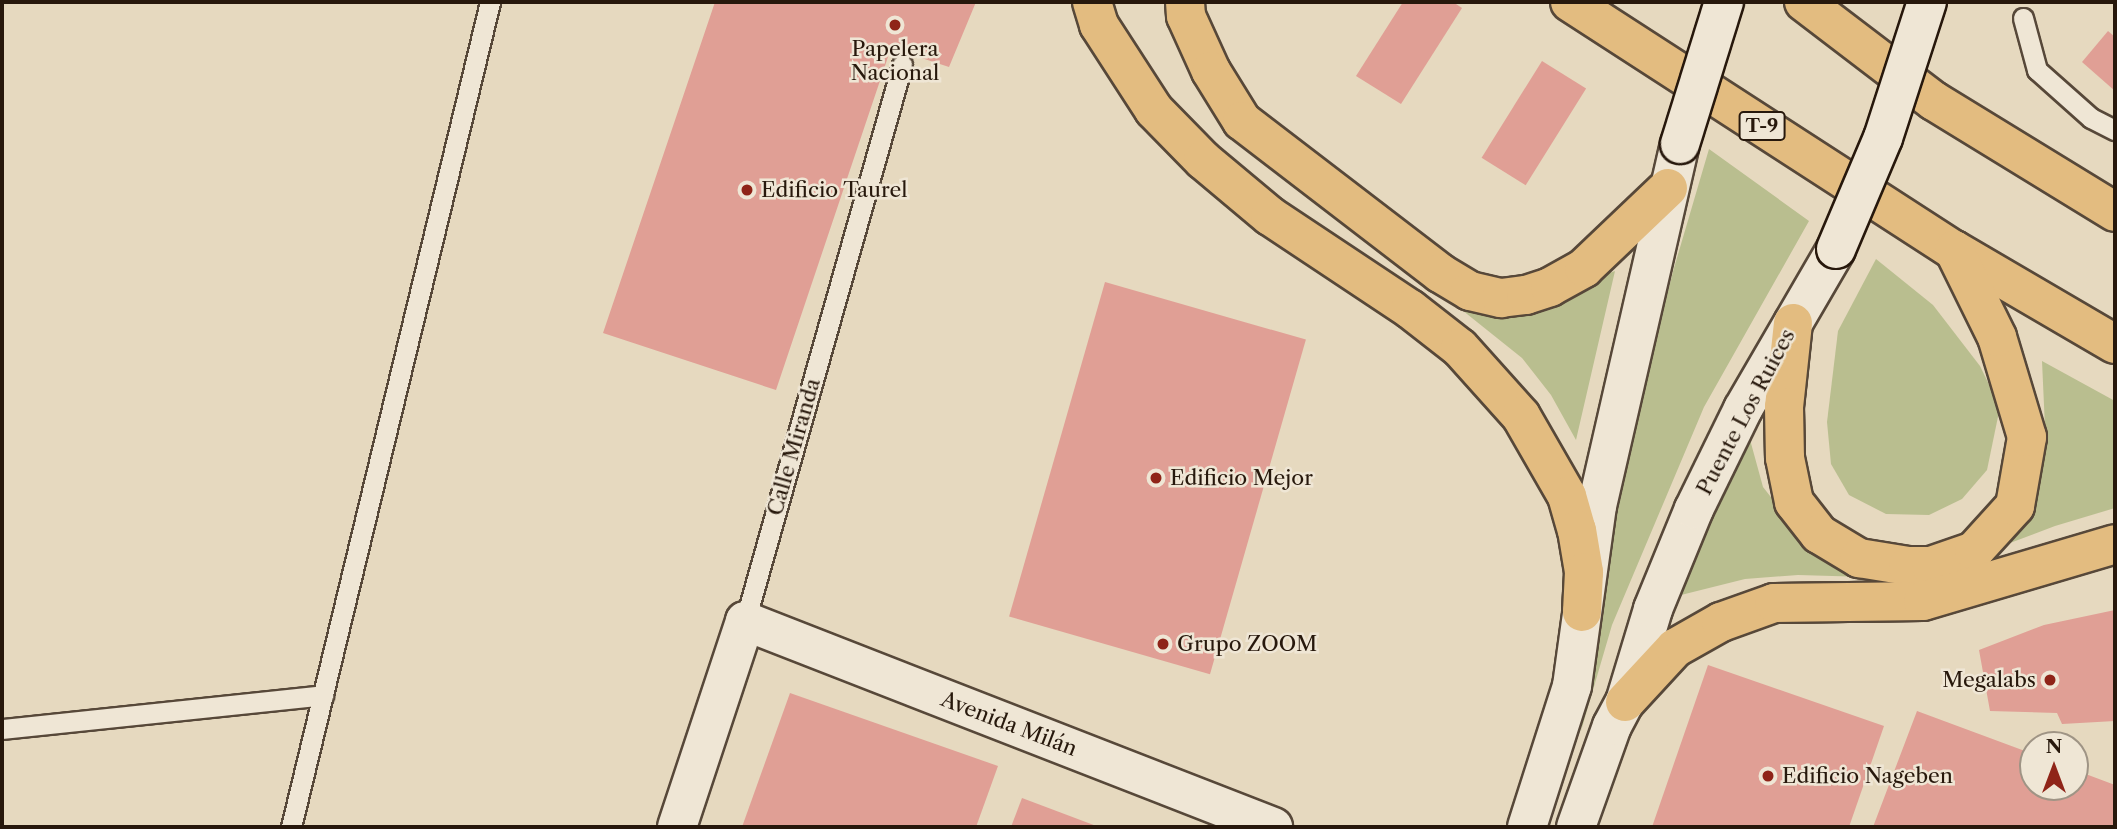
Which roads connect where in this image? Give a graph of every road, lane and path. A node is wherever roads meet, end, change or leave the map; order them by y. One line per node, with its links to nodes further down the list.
1 (490, 2): 21 (lane)
2 (1092, 2): 19 (highway)
3 (1185, 2): 12 (highway)
4 (1570, 2): 15 (highway, T-9)
5 (1724, 2): 12 (main road, bridge)
6 (1804, 2): 10 (highway)
7 (1927, 2): 16 (main road, Puente Los Ruices, bridge)
8 (2023, 18): 11 (lane)
9 (902, 65): 20 (lane, Calle Miranda)
10 (1983, 130): 13 (highway); 14 (highway)
11 (2115, 130)
12 (1668, 188): 19 (main road)
13 (2115, 192)
14 (2115, 212)
15 (1954, 250): 16 (highway); 17 (highway, T-9)
16 (1793, 323): 22 (main road, Puente Los Ruices)
17 (2115, 344)
18 (2115, 544): 22 (highway)
19 (1582, 612): 27 (main road)
20 (745, 621): 25 (main road, Calle Miranda); 26 (main road, Avenida Milán)
21 (323, 695): 23 (lane); 24 (lane)
22 (1618, 714): 28 (main road, Puente Los Ruices)
23 (2, 729)
24 (291, 827)
25 (677, 827)
26 (1273, 827)
27 (1527, 827)
28 (1576, 827)

